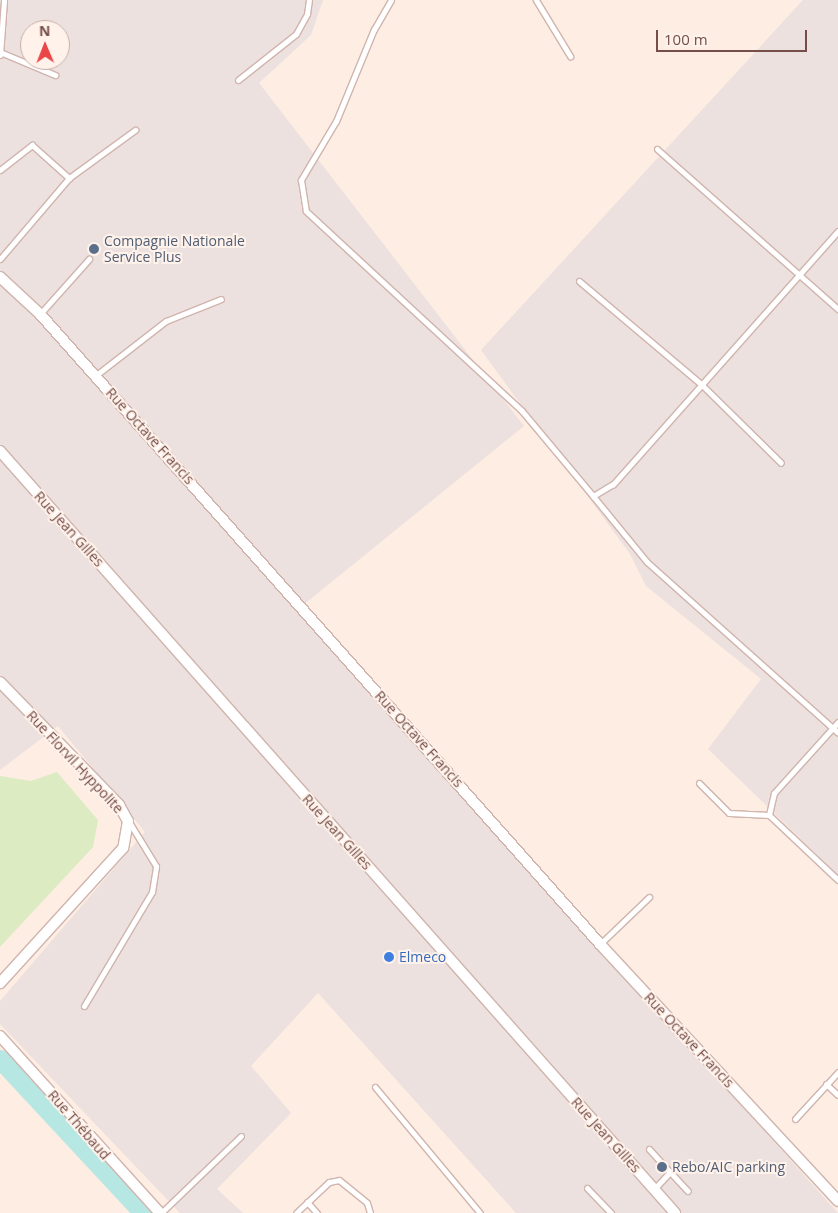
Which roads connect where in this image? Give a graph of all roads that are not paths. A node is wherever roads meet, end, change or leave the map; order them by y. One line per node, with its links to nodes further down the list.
1 (4, 0): 5 (lane)
2 (309, 0): 9 (lane)
3 (391, 0): 27 (lane)
4 (536, 0): 7 (lane)
5 (3, 7): 6 (lane)
6 (0, 53): 8 (lane)
7 (570, 56)
8 (55, 75)
9 (238, 80)
10 (135, 130): 13 (lane)
11 (657, 149): 17 (lane)
12 (0, 170): 13 (lane)
13 (69, 178): 15 (lane)
14 (838, 231): 17 (lane)
15 (0, 259)
16 (89, 259): 22 (lane)
17 (800, 274): 21 (lane); 24 (lane)
18 (0, 277): 22 (street, Rue Octave Francis)
19 (579, 281): 24 (lane)
20 (221, 299): 23 (lane)
21 (838, 309)
22 (40, 314): 23 (street, Rue Octave Francis)
23 (96, 376): 37 (street, Rue Octave Francis)
24 (701, 384): 26 (lane); 27 (lane)
25 (0, 451): 50 (street, Rue Jean Gilles)
26 (781, 463)
27 (593, 496): 30 (lane)
28 (0, 682): 34 (street, Rue Florvil Hyppolite)
29 (838, 722): 30 (lane)
30 (833, 728): 31 (lane); 33 (lane)
31 (838, 733)
32 (699, 783): 33 (lane)
33 (769, 815): 35 (lane)
34 (128, 821): 38 (street, Rue Florvil Hyppolite); 39 (lane)
35 (838, 880)
36 (649, 897): 37 (lane)
37 (600, 944): 52 (street, Rue Octave Francis)
38 (0, 983)
39 (84, 1006)
40 (0, 1036): 54 (street, Rue Thébaud)
41 (838, 1072): 42 (lane)
42 (826, 1084): 44 (lane); 45 (lane)
43 (375, 1087): 58 (lane)
44 (838, 1095)
45 (795, 1119)
46 (241, 1136): 54 (lane)
47 (649, 1149): 48 (lane)
48 (670, 1172): 50 (lane); 51 (lane)
49 (587, 1188): 59 (lane)
50 (654, 1190): 60 (street, Rue Jean Gilles)
51 (688, 1191)
52 (838, 1201)
53 (308, 1202): 55 (lane); 56 (lane); 57 (lane)
54 (160, 1213)
55 (296, 1213)
56 (317, 1213)
57 (370, 1213)
58 (480, 1213)
59 (612, 1213)
60 (675, 1213)

